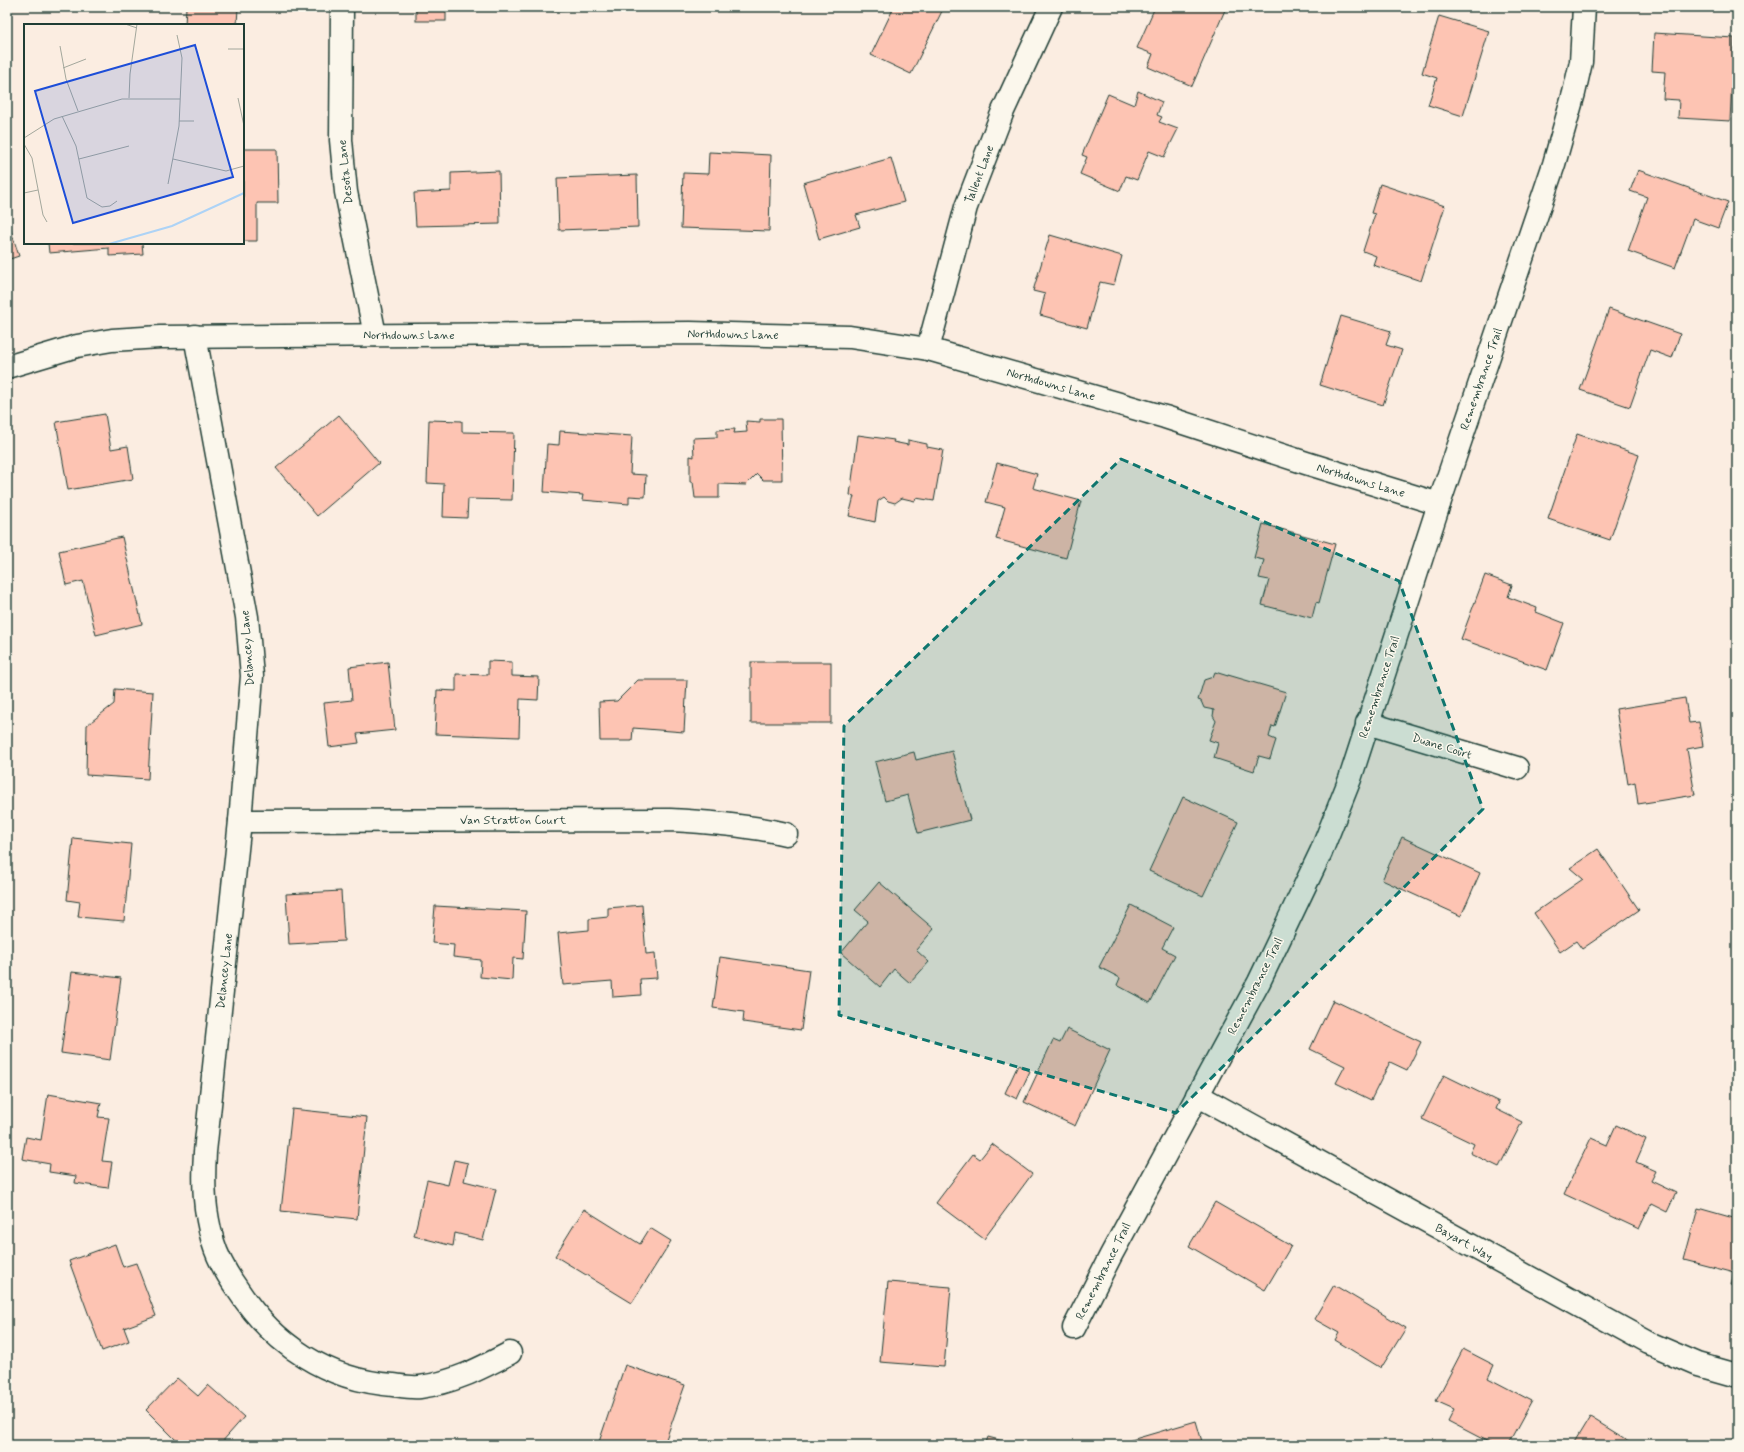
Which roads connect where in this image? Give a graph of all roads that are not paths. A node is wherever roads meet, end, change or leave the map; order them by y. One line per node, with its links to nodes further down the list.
1 (342, 7): 4 (street, Desota Lane)
2 (1051, 7): 6 (street, Tallent Lane)
3 (1584, 7): 8 (street, Remembrance Trail)
4 (375, 335): 5 (street, Northdowns Lane); 6 (street, Northdowns Lane)
5 (195, 336): 7 (street, Northdowns Lane); 11 (street, Delancey Lane)
6 (928, 349): 8 (street, Northdowns Lane)
7 (7, 367)
8 (1439, 504): 9 (street, Remembrance Trail)
9 (1367, 723): 10 (street, Duane Court); 13 (street, Remembrance Trail)
10 (1517, 768)
11 (240, 821): 12 (street, Van Stratton Court); 15 (street, Delancey Lane)
12 (786, 834)
13 (1197, 1095): 14 (street, Remembrance Trail); 16 (street, Bayart Way)
14 (1074, 1328)
15 (510, 1353)
16 (1737, 1375)

